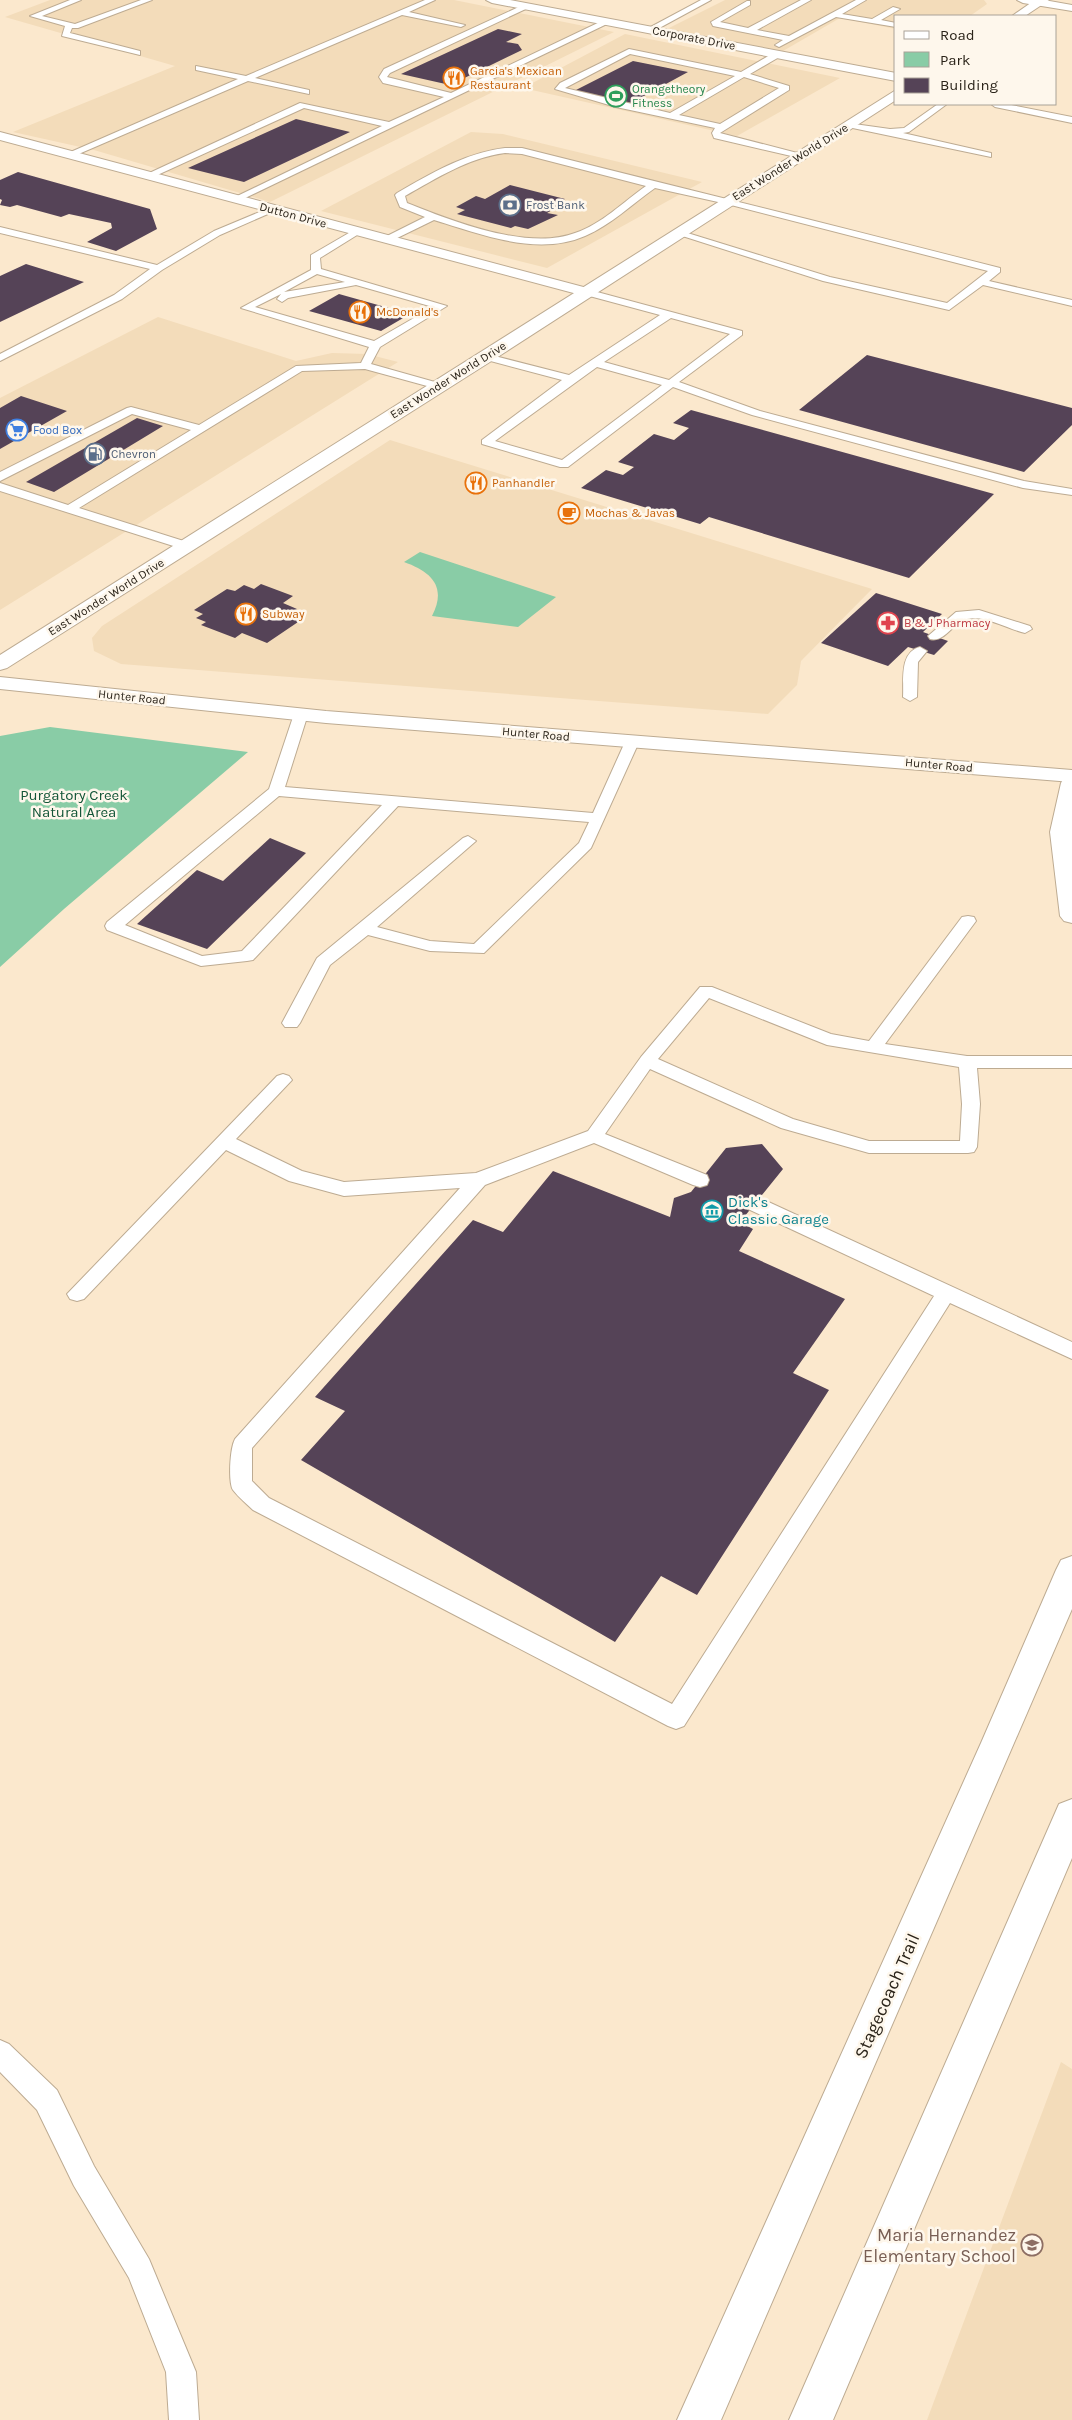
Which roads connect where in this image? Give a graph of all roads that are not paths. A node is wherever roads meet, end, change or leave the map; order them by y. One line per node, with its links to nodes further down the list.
1 (77, 0): 20 (lane)
2 (148, 0): 20 (lane)
3 (431, 0): 15 (lane)
4 (492, 0): 10 (main road, Corporate Drive)
5 (707, 0): 23 (lane)
6 (807, 0): 24 (lane)
7 (861, 0): 16 (lane)
8 (1023, 0): 9 (main road)
9 (1041, 1): 13 (main road); 17 (main road)
10 (511, 2): 12 (main road, Corporate Drive)
11 (747, 3): 24 (lane)
12 (526, 7): 19 (main road, Corporate Drive); 36 (lane)
13 (1072, 8)
14 (896, 9): 18 (lane)
15 (401, 13): 21 (lane); 33 (lane)
16 (835, 15): 18 (lane); 26 (lane)
17 (1020, 15)
18 (874, 21): 22 (lane)
19 (607, 22): 23 (main road, Corporate Drive); 36 (lane)
20 (69, 25): 28 (lane)
21 (461, 25)
22 (894, 25)
23 (648, 30): 25 (main road, Corporate Drive)
24 (749, 31): 26 (lane)
25 (663, 32): 27 (lane); 29 (main road, Corporate Drive)
26 (790, 39): 29 (lane)
27 (629, 51): 31 (lane); 39 (lane)
28 (137, 52)
29 (772, 53): 31 (lane); 32 (main road, Corporate Drive)
30 (199, 68): 33 (lane)
31 (742, 75): 39 (lane); 43 (lane)
32 (894, 77)
33 (248, 78): 34 (lane); 46 (lane)
34 (306, 92)
35 (894, 95): 42 (main road, East Wonder World Drive)
36 (453, 96): 41 (lane)
37 (942, 105): 44 (lane)
38 (999, 105): 40 (lane)
39 (672, 116): 43 (lane)
40 (1072, 120)
41 (389, 125): 49 (lane); 51 (lane)
42 (847, 126): 44 (lane); 47 (main road, East Wonder World Drive)
43 (721, 127): 47 (lane)
44 (890, 132): 48 (lane)
45 (0, 136): 46 (main road, Dutton Drive)
46 (71, 154): 49 (main road, Dutton Drive)
47 (800, 155): 52 (main road, East Wonder World Drive)
48 (988, 155)
49 (150, 176): 51 (main road, Dutton Drive)
50 (653, 185): 52 (lane); 54 (lane); 54 (lane)
51 (236, 199): 53 (main road, Dutton Drive)
52 (728, 201): 57 (main road, East Wonder World Drive); 61 (lane)
53 (272, 210): 56 (main road, Dutton Drive); 59 (lane)
54 (434, 216): 58 (lane)
55 (1, 231): 59 (lane)
56 (357, 232): 58 (main road, Dutton Drive); 60 (lane)
57 (678, 233): 61 (lane); 63 (main road, East Wonder World Drive)
58 (386, 240): 63 (main road, Dutton Drive)
59 (158, 268): 69 (lane)
60 (316, 271): 62 (lane); 66 (lane)
61 (981, 282): 64 (lane)
62 (358, 283): 66 (lane); 67 (lane)
63 (586, 292): 65 (lane); 68 (main road, East Wonder World Drive)
64 (1072, 303)
65 (669, 314): 70 (lane); 73 (lane)
66 (340, 335): 67 (lane)
67 (375, 345): 71 (lane)
68 (487, 357): 72 (lane); 74 (main road, East Wonder World Drive)
69 (0, 358)
70 (595, 363): 72 (lane); 73 (lane)
71 (365, 366): 74 (lane); 75 (lane)
72 (571, 379): 73 (lane)
73 (671, 383): 78 (lane)
74 (438, 386): 80 (main road, East Wonder World Drive)
75 (201, 429): 76 (lane); 79 (lane)
76 (0, 477)
77 (0, 487): 79 (lane)
78 (1070, 494)
79 (68, 510): 80 (lane)
80 (186, 546): 84 (main road, East Wonder World Drive)
81 (1025, 629): 82 (lane)
82 (935, 636)
83 (920, 651): 86 (lane)
84 (0, 664)
85 (0, 683): 87 (main road, Hunter Road)
86 (910, 697)
87 (301, 714): 88 (main road, Hunter Road); 91 (lane)
88 (632, 742): 89 (main road, Hunter Road); 93 (lane)
89 (1072, 776)
90 (1072, 783): 95 (main road)
91 (276, 791): 92 (lane); 92 (lane)
92 (394, 801): 93 (lane)
93 (598, 818): 97 (lane)
94 (468, 841): 97 (lane)
95 (1072, 916)
96 (968, 921): 99 (lane)
97 (365, 930): 98 (lane)
98 (291, 1023)
99 (873, 1048): 100 (lane); 101 (lane)
100 (647, 1061): 101 (lane); 104 (lane)
101 (967, 1062): 102 (lane)
102 (1072, 1062)
103 (284, 1080): 105 (lane)
104 (594, 1136): 106 (lane); 107 (lane)
105 (224, 1141): 106 (lane); 110 (lane)
106 (478, 1180): 109 (lane)
107 (700, 1180)
108 (754, 1204): 109 (lane)
109 (947, 1292): 111 (lane)
110 (77, 1294)
111 (1072, 1351)
112 (1072, 1570): 116 (main road, Stagecoach Trail)
113 (1072, 1816): 117 (main road)
114 (0, 2053): 115 (lane)
115 (184, 2420)
116 (699, 2420)
117 (811, 2420)

